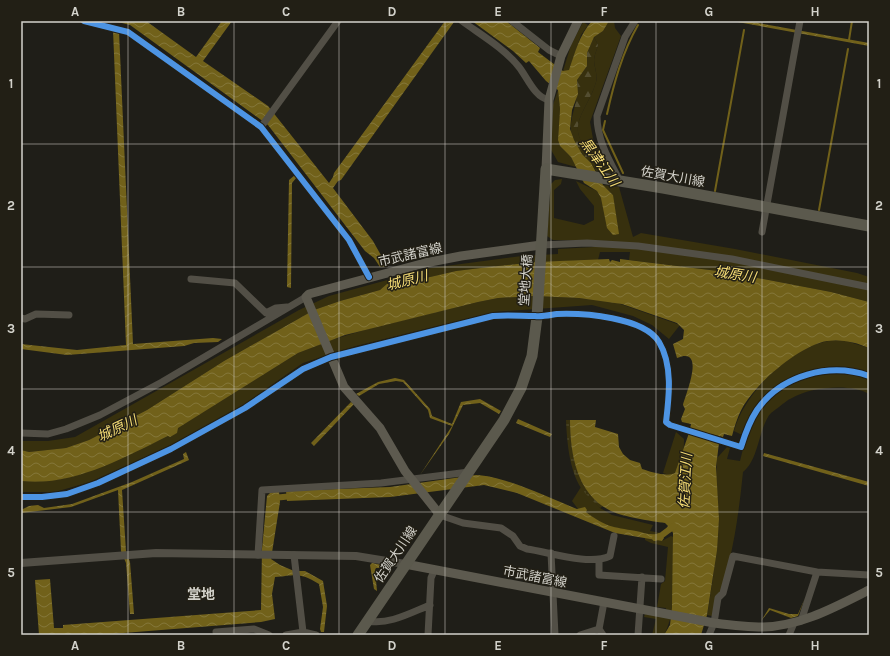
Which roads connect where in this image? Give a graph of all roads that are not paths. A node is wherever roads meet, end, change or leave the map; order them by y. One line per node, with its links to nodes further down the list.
1 (84, 21): 10 (street)
2 (338, 21): 10 (street)
3 (462, 21): 9 (street)
4 (512, 21): 8 (street)
5 (578, 21): 8 (main road)
6 (635, 21): 12 (street)
7 (800, 21): 13 (street)
8 (560, 60): 9 (main road)
9 (550, 97): 11 (main road)
10 (262, 126): 17 (street)
11 (546, 169): 12 (main road, 佐賀大川線); 16 (main road)
12 (617, 180): 13 (main road, 佐賀大川線)
13 (766, 208): 14 (main road, 佐賀大川線); 15 (street)
14 (869, 226)
15 (762, 232)
16 (541, 245): 17 (main road, 市武諸富線); 19 (street); 23 (main road, 堂地大橋)
17 (369, 277): 20 (main road, 市武諸富線)
18 (191, 280): 21 (street)
19 (869, 287)
20 (306, 299): 21 (street); 25 (main road)
21 (291, 306): 26 (street)
22 (69, 315): 24 (street)
23 (537, 317): 25 (street); 27 (street); 28 (main road)
24 (21, 318)
25 (331, 357): 29 (main road); 30 (street)
26 (21, 433)
27 (741, 447)
28 (469, 473): 29 (street); 31 (main road, 佐賀大川線)
29 (412, 480): 31 (main road); 34 (street)
30 (21, 497)
31 (440, 515): 33 (street); 38 (main road, 佐賀大川線)
32 (614, 536): 36 (street)
33 (550, 553): 36 (street); 45 (street)
34 (260, 555): 35 (street); 37 (street)
35 (294, 555): 38 (street); 53 (street)
36 (599, 560): 42 (street)
37 (21, 563)
38 (405, 564): 39 (main road, 市武諸富線); 49 (main road, 佐賀大川線)
39 (434, 570): 45 (main road, 市武諸富線); 47 (street)
40 (817, 572): 41 (street); 50 (street); 51 (street)
41 (869, 575)
42 (642, 578): 43 (street); 48 (street)
43 (661, 579)
44 (869, 590): 50 (main road)
45 (552, 593): 46 (main road, 市武諸富線); 60 (street)
46 (604, 602): 48 (main road, 市武諸富線); 54 (street)
47 (430, 605): 49 (street); 59 (street)
48 (640, 609): 51 (main road, 市武諸富線); 62 (street)
49 (368, 621): 58 (main road, 佐賀大川線)
50 (797, 622): 51 (main road); 64 (street)
51 (714, 623): 63 (street)
52 (216, 632): 55 (street)
53 (303, 632): 56 (street); 57 (street)
54 (601, 632): 61 (street)
55 (268, 635)
56 (286, 635)
57 (316, 635)
58 (358, 635)
59 (428, 635)
60 (555, 635)
61 (580, 635)
62 (638, 635)
63 (709, 635)
64 (789, 635)

